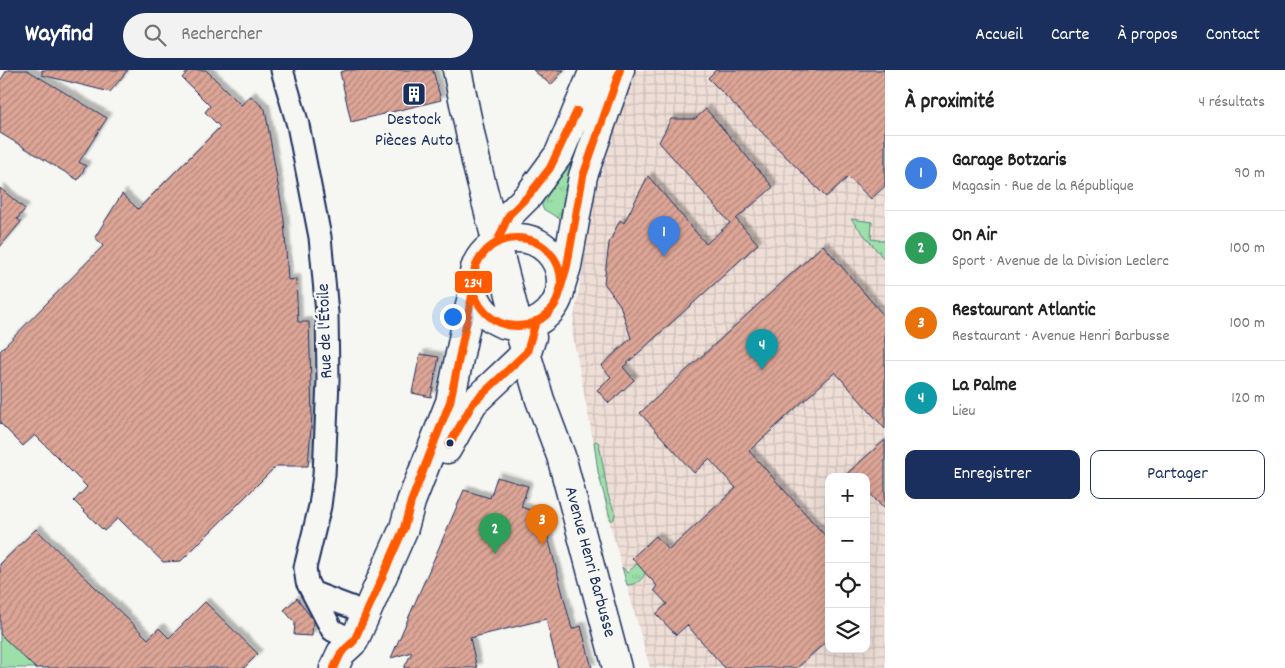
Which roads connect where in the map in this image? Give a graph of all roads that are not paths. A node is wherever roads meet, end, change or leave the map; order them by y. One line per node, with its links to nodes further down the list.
1 (282, 70): 13 (street, Rue de l'Étoile)
2 (457, 70): 6 (main road, Avenue Henri Barbusse)
3 (471, 70): 6 (main road, Avenue Henri Barbusse)
4 (594, 70): 6 (main road)
5 (620, 70): 8 (main road)
6 (507, 232): 7 (main road); 8 (main road); 9 (main road, Avenue Henri Barbusse)
7 (475, 281): 9 (main road); 12 (main road)
8 (560, 289): 9 (main road)
9 (527, 324): 10 (main road); 11 (main road, Avenue Henri Barbusse)
10 (527, 352): 11 (main road, Avenue Henri Barbusse); 12 (main road)
11 (561, 456): 18 (main road, Avenue Henri Barbusse)
12 (404, 528): 14 (main road)
13 (314, 593): 14 (street); 15 (street, Rue de l'Étoile)
14 (366, 614): 15 (main road)
15 (354, 641): 16 (main road); 17 (main road)
16 (334, 668)
17 (350, 668)
18 (617, 668)

